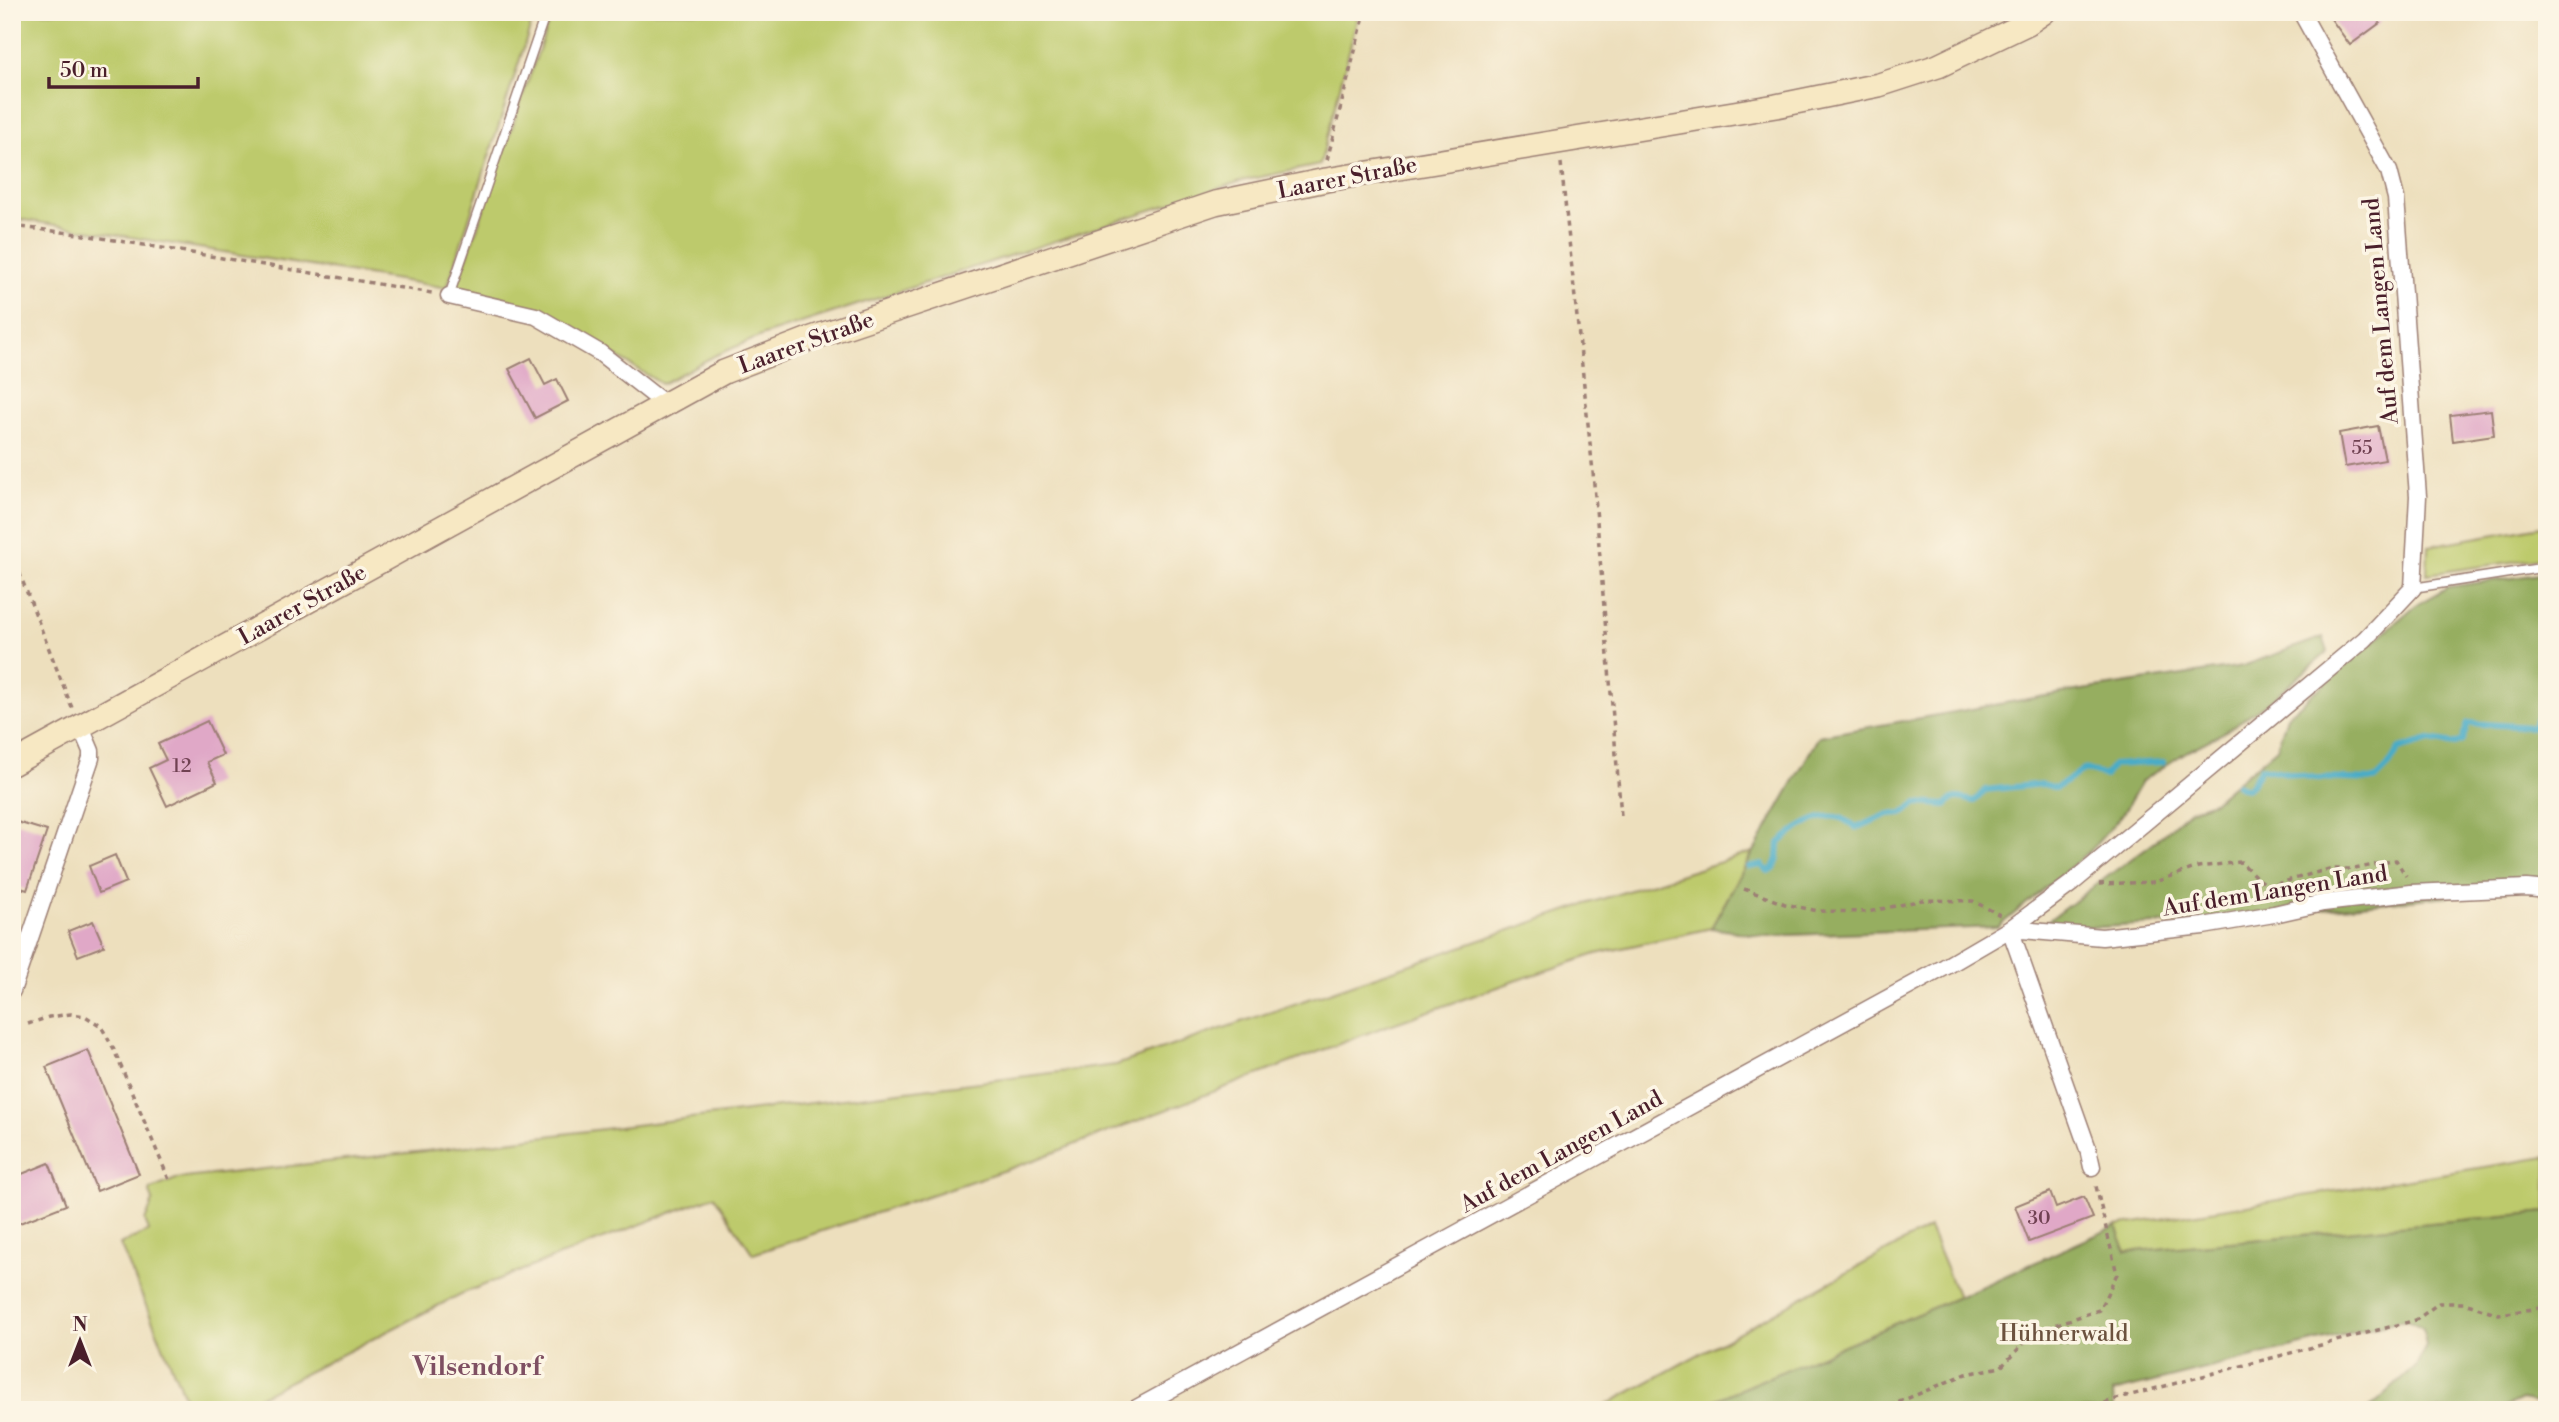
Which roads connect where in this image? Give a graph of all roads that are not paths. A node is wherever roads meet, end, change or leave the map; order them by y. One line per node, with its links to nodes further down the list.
1 (546, 12): 4 (lane)
2 (2044, 12): 5 (street, Laarer Straße)
3 (2301, 12): 7 (street, Auf dem Langen Land)
4 (449, 296): 5 (street)
5 (665, 404): 8 (street, Laarer Straße)
6 (2547, 567): 7 (lane)
7 (2413, 588): 11 (street, Auf dem Langen Land)
8 (80, 725): 9 (street, Laarer Straße); 12 (street)
9 (12, 764)
10 (2547, 890): 11 (street, Auf dem Langen Land)
11 (2016, 924): 13 (street); 14 (street, Auf dem Langen Land)
12 (12, 991)
13 (2091, 1167)
14 (1133, 1410)

